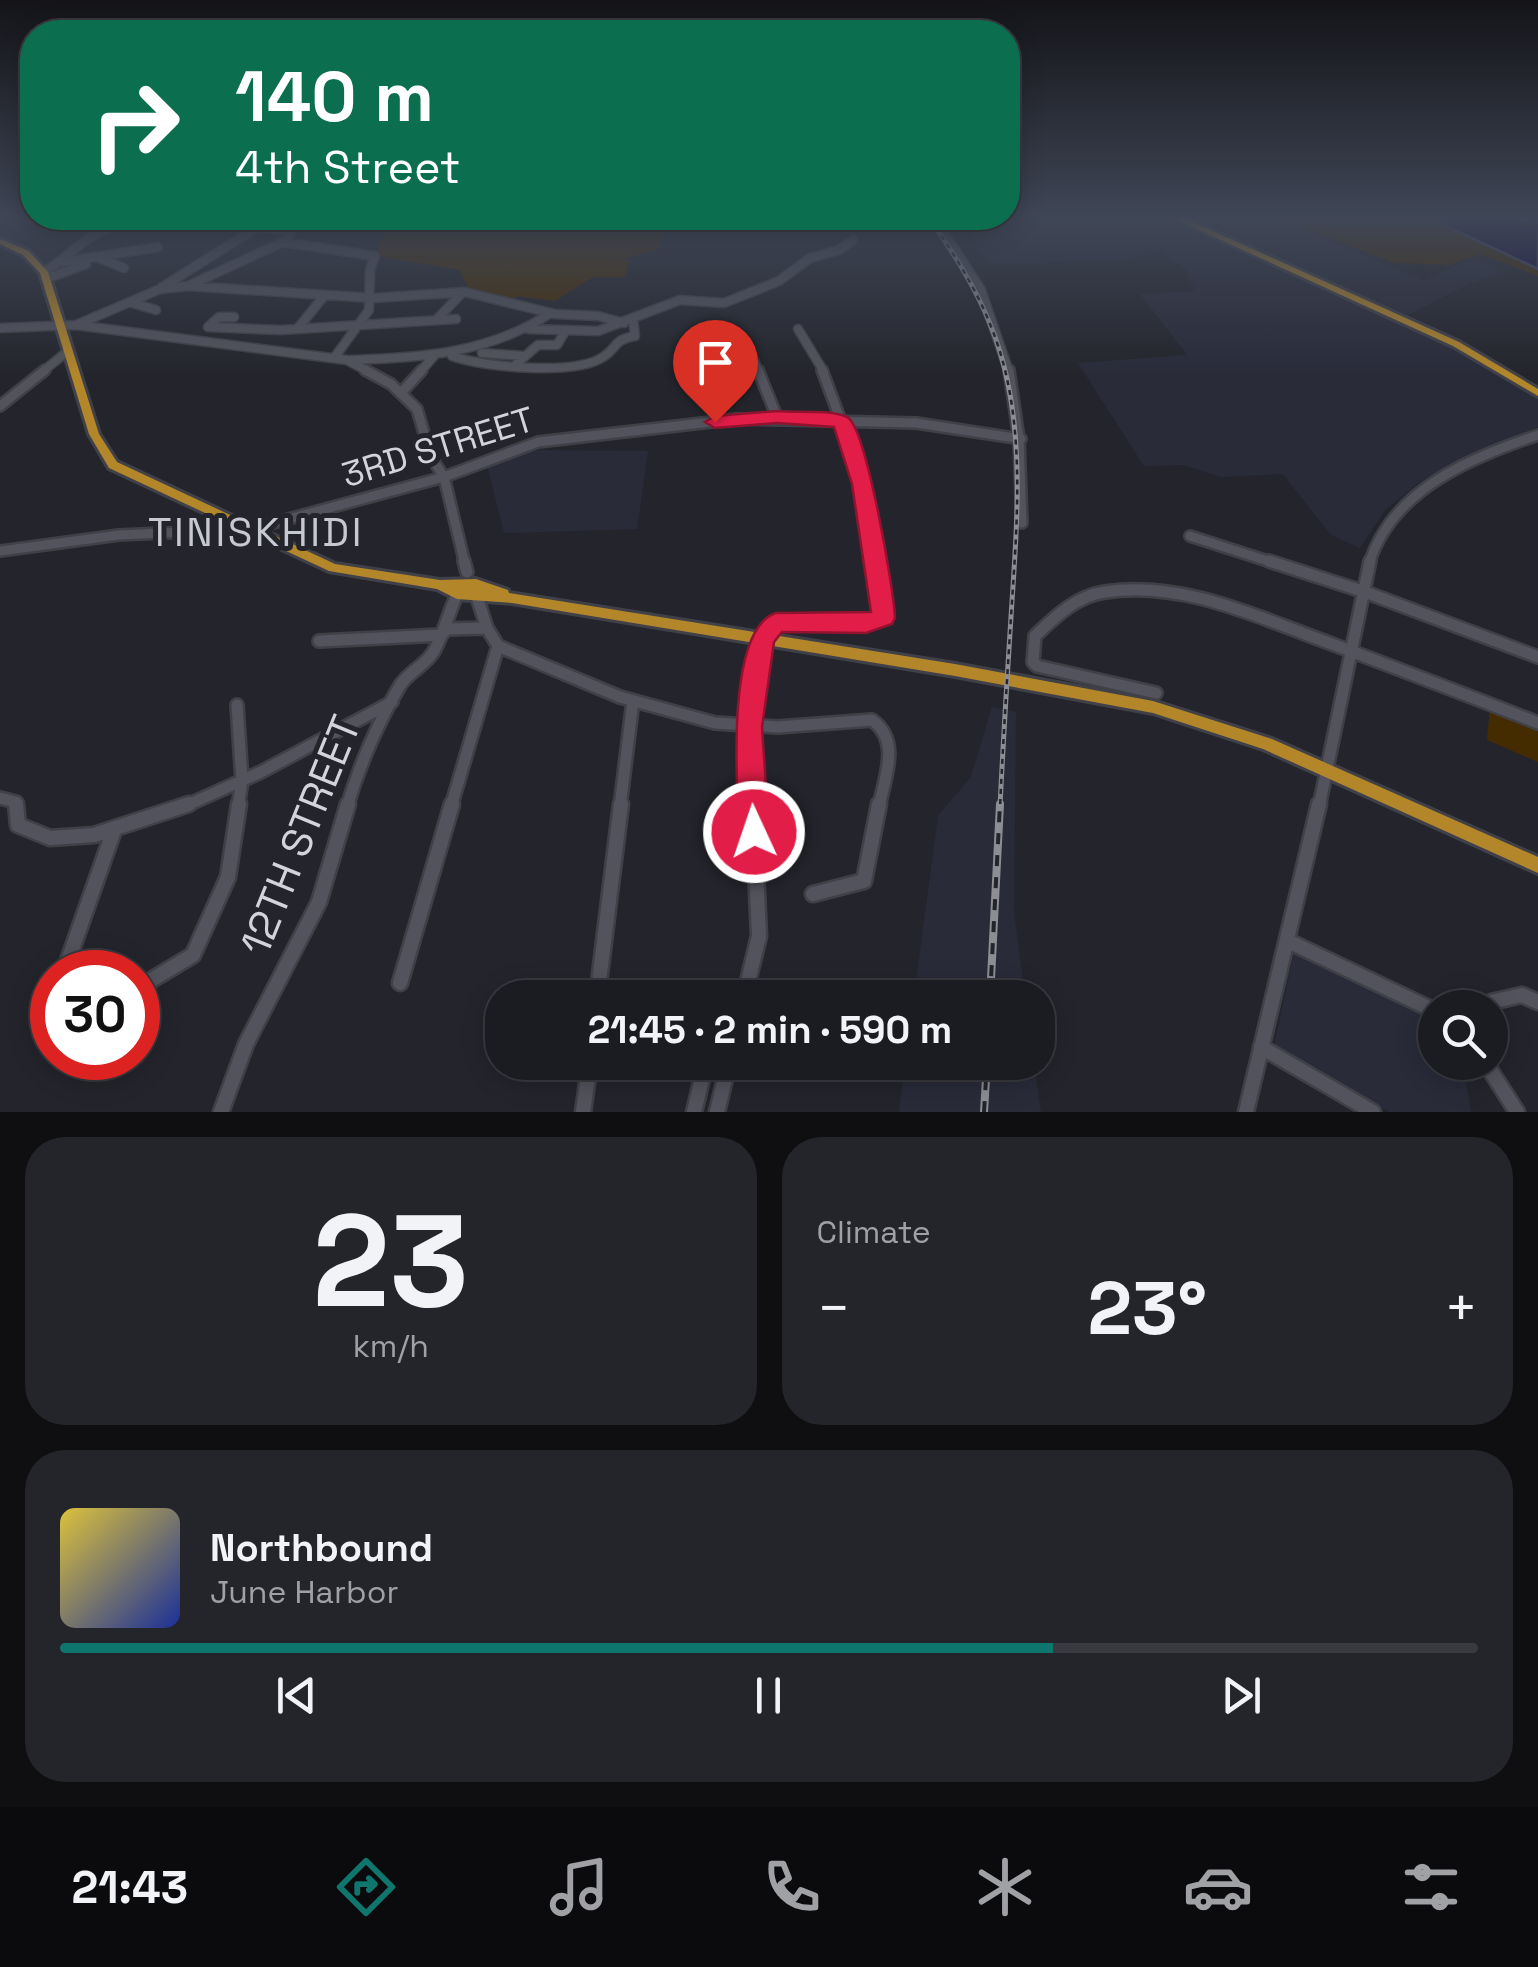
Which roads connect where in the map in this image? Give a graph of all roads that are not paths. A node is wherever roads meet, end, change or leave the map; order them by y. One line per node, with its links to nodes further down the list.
1 (41, 271): 10 (main road)
2 (50, 271): 10 (street)
3 (57, 271): 10 (street)
4 (187, 271): 12 (street)
5 (222, 271): 11 (street)
6 (368, 271): 15 (street)
7 (793, 271): 22 (street)
8 (971, 271): 48 (street)
9 (1294, 271): 43 (main road)
10 (44, 275): 25 (main road)
11 (188, 286): 12 (street); 14 (street)
12 (160, 288): 16 (street)
13 (464, 292): 15 (street); 18 (street); 20 (street)
14 (324, 296): 15 (street); 28 (street)
15 (372, 298): 23 (street)
16 (129, 302): 17 (street); 24 (street)
17 (156, 310)
18 (550, 314): 22 (street); 29 (street)
19 (234, 317): 26 (street)
20 (438, 318): 21 (street); 23 (street)
21 (456, 319)
22 (628, 321): 31 (street); 41 (street)
23 (360, 324): 28 (street); 39 (street)
24 (76, 325): 25 (street); 32 (street)
25 (61, 326): 27 (street); 33 (main road)
26 (208, 327): 28 (street); 32 (street)
27 (0, 328)
28 (298, 328)
29 (529, 329): 31 (street); 35 (street)
30 (798, 329): 46 (street)
31 (566, 330): 38 (street)
32 (195, 338): 39 (street)
33 (68, 351): 44 (street); 51 (main road)
34 (750, 351): 45 (street)
35 (471, 352): 37 (street); 38 (street)
36 (434, 356): 37 (street); 40 (street); 42 (street)
37 (452, 356): 41 (street)
38 (524, 356): 41 (street)
39 (334, 358): 40 (street)
40 (347, 360): 42 (street)
41 (515, 365)
42 (402, 392): 49 (street)
43 (1538, 393)
44 (0, 406)
45 (777, 417): 46 (street, 3RD STREET); 49 (street, 3RD STREET)
46 (842, 422): 48 (street, 3RD STREET); 58 (street)
47 (1538, 435): 55 (street)
48 (1021, 440): 50 (street)
49 (444, 478): 51 (street, 3RD STREET); 54 (street)
50 (1022, 523)
51 (251, 529): 53 (street, 3RD STREET); 54 (main road)
52 (1190, 536): 55 (street)
53 (0, 551)
54 (471, 586): 56 (street); 57 (street, 12TH STREET); 58 (main road)
55 (1365, 592): 61 (street); 62 (street)
56 (487, 628): 57 (street); 60 (street)
57 (441, 635): 59 (street); 65 (street, 12TH STREET)
58 (762, 639): 68 (street); 69 (main road)
59 (319, 641)
60 (498, 646): 64 (street); 80 (street)
61 (1353, 652): 63 (street); 67 (street); 69 (street)
62 (1538, 657)
63 (1156, 693)
64 (633, 701): 68 (street); 78 (street)
65 (392, 702): 70 (street); 89 (street, 12TH STREET)
66 (238, 705): 70 (street)
67 (1538, 723)
68 (749, 727): 74 (street); 79 (street)
69 (1327, 772): 73 (main road); 75 (street)
70 (242, 782): 72 (street); 77 (street)
71 (0, 798): 72 (street)
72 (114, 830): 76 (street)
73 (1538, 865)
74 (813, 894)
75 (1288, 941): 83 (street); 84 (street)
76 (72, 950)
77 (160, 977)
78 (599, 980)
79 (748, 980)
80 (400, 983)
81 (1508, 999): 82 (street)
82 (1538, 1002)
83 (1418, 1003)
84 (1261, 1048): 93 (street); 94 (street)
85 (588, 1080): 90 (street)
86 (702, 1080): 91 (street)
87 (725, 1080): 92 (street)
88 (1497, 1080): 95 (street)
89 (220, 1112)
90 (584, 1112)
91 (694, 1112)
92 (717, 1112)
93 (1246, 1112)
94 (1373, 1112)
95 (1517, 1112)

